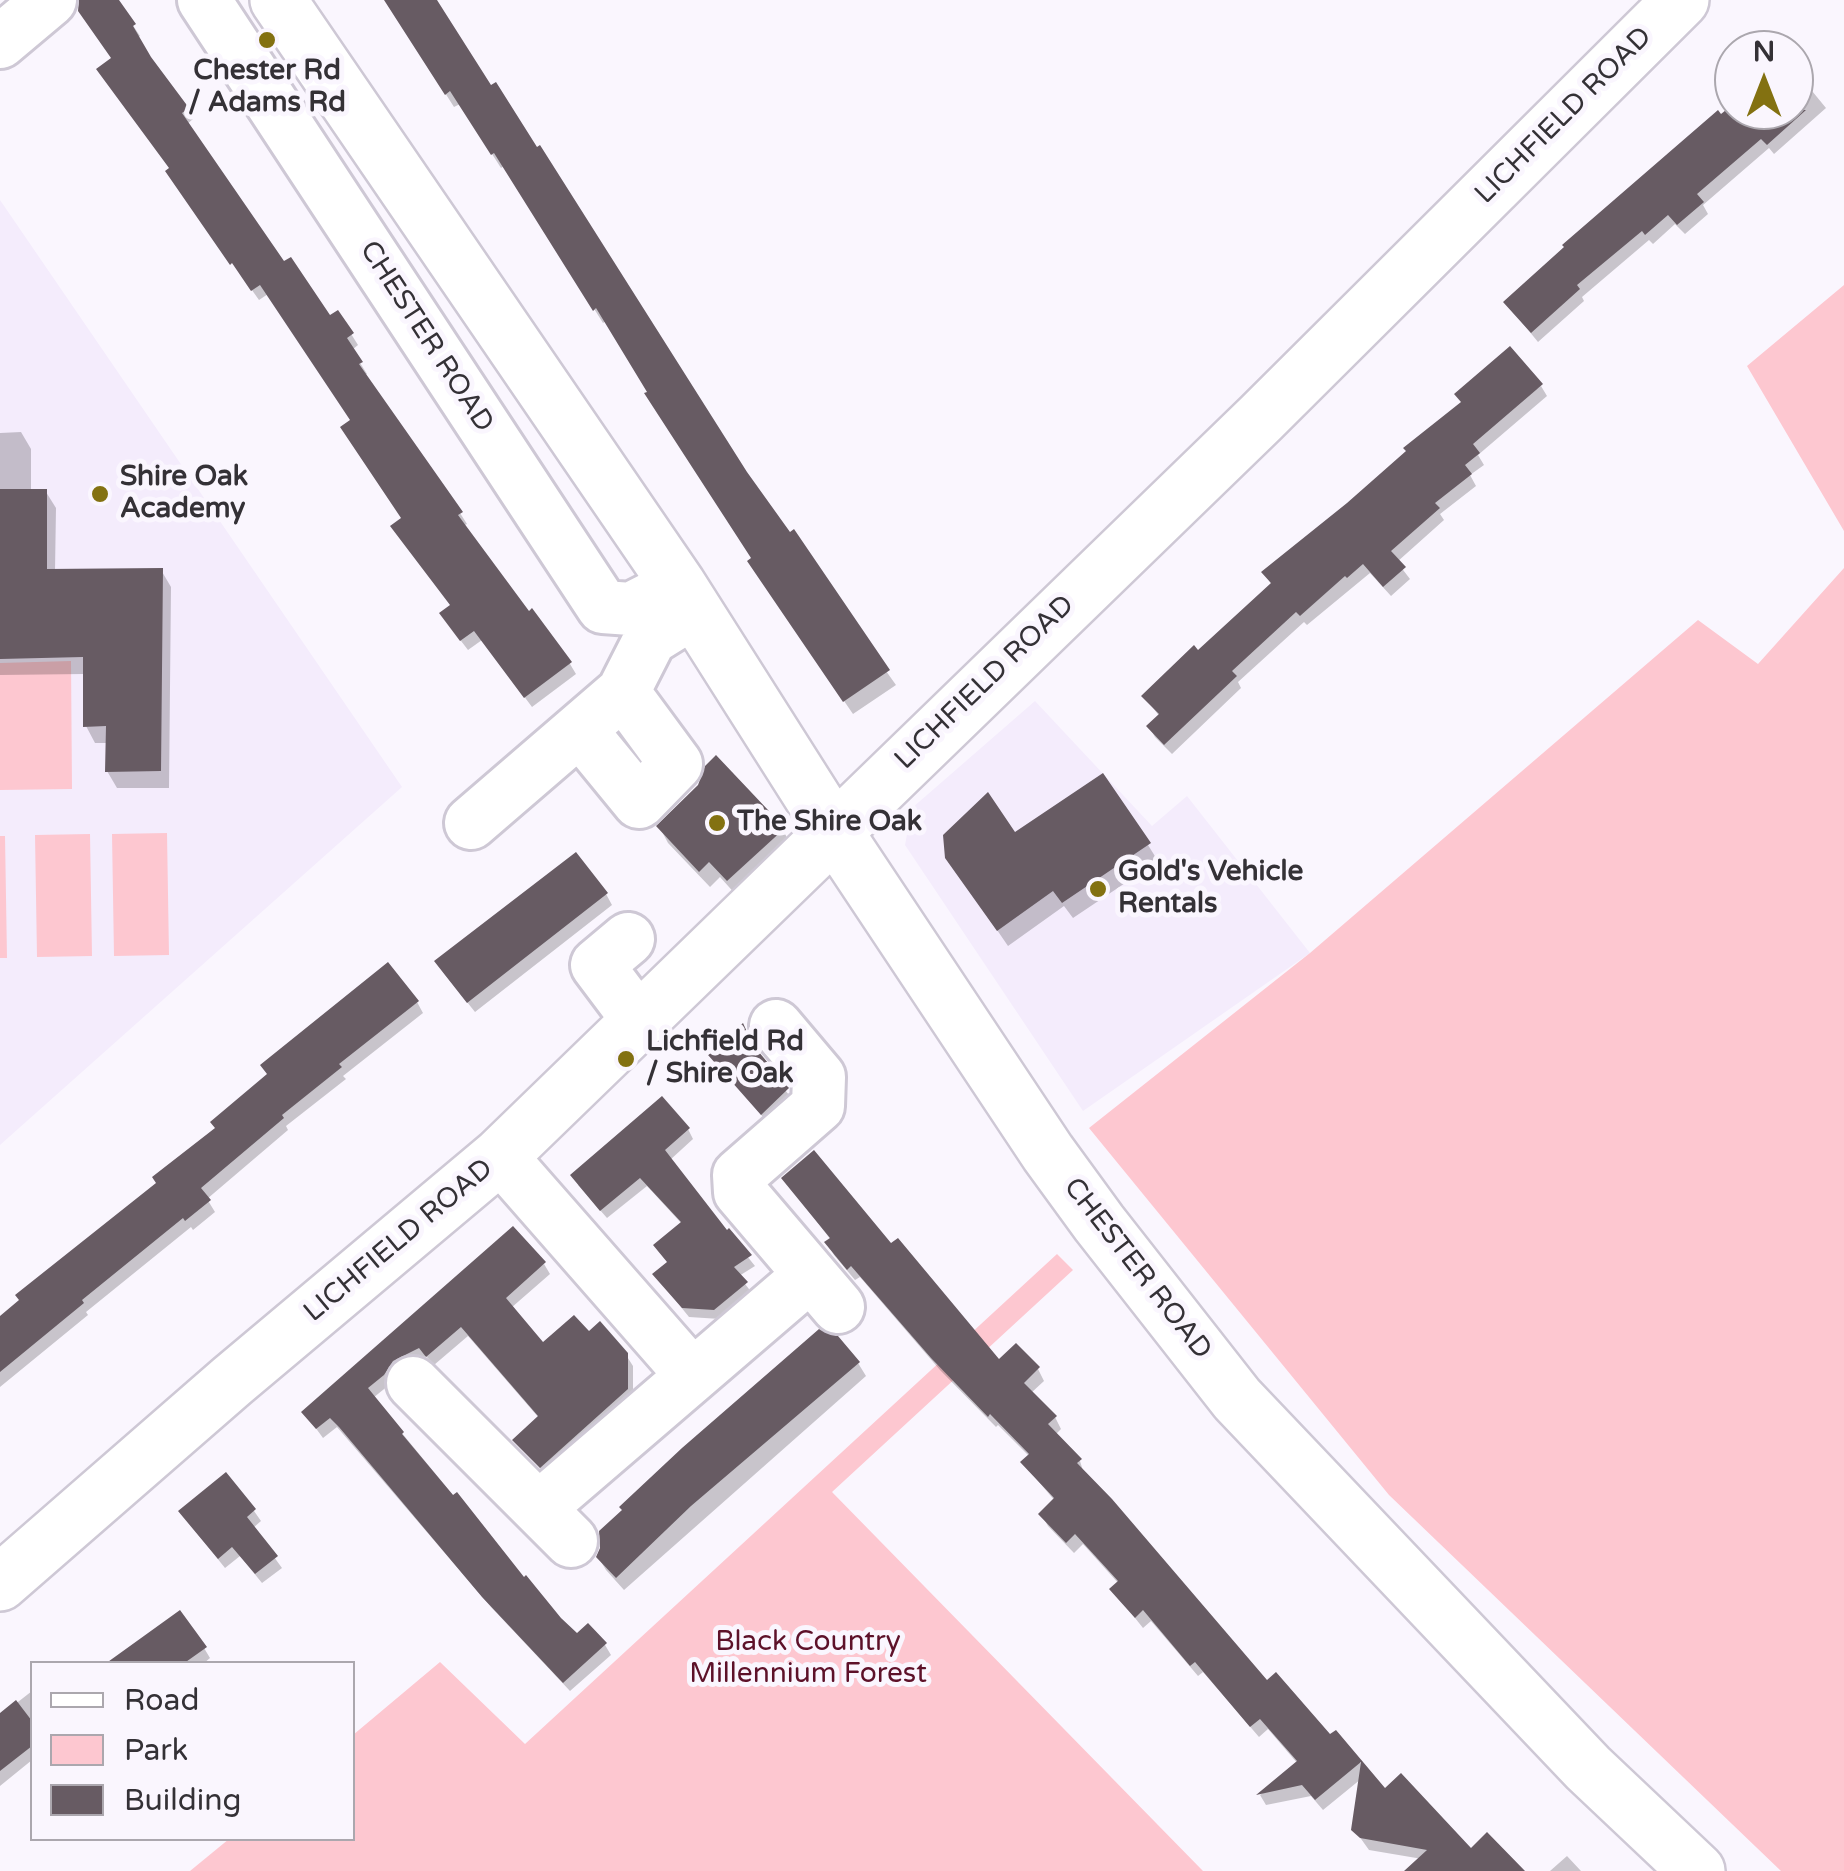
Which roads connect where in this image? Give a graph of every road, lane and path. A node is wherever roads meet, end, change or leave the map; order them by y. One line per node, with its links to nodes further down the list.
1 (50, 0): 5 (street)
2 (204, 0): 6 (street, CHESTER ROAD)
3 (278, 0): 6 (highway, CHESTER ROAD)
4 (1681, 0): 10 (highway, LICHFIELD ROAD)
5 (0, 42)
6 (686, 598): 7 (street); 10 (highway, CHESTER ROAD)
7 (622, 692): 8 (street); 8 (street)
8 (580, 730): 9 (street)
9 (471, 823)
10 (834, 831): 12 (highway, LICHFIELD ROAD); 18 (highway, CHESTER ROAD)
11 (628, 938): 12 (street)
12 (639, 1021): 14 (highway, LICHFIELD ROAD)
13 (776, 1026): 15 (street)
14 (500, 1156): 15 (street); 17 (highway, LICHFIELD ROAD)
15 (692, 1375): 16 (street)
16 (413, 1383)
17 (0, 1584)
18 (1698, 1871)

